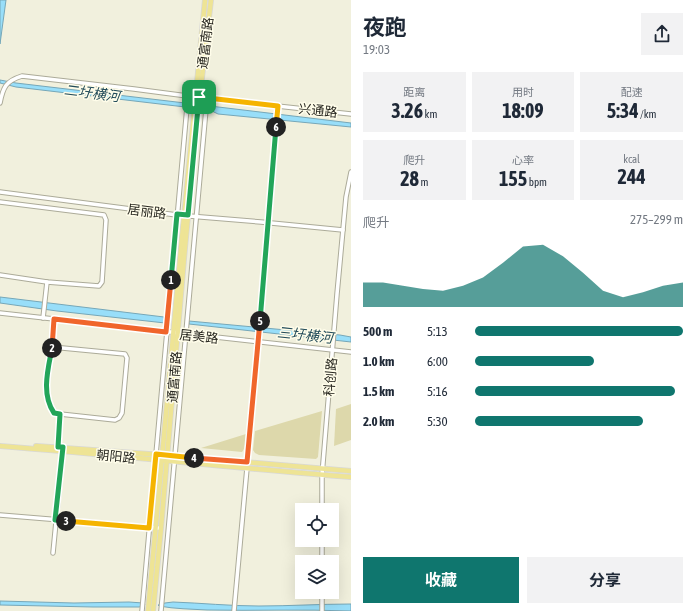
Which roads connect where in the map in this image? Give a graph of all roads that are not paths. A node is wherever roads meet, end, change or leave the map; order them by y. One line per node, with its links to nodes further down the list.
1 (205, 0): 4 (main road, 通富南路)
2 (211, 0): 4 (main road, 通富南路)
3 (188, 96): 4 (street, 兴通路); 6 (street, 兴通路); 12 (street)
4 (197, 97): 5 (street, 兴通路); 13 (main road, 通富南路)
5 (207, 98): 7 (street, 兴通路); 14 (street)
6 (0, 103)
7 (278, 106): 8 (street, 兴通路); 15 (street)
8 (351, 114)
9 (351, 172): 16 (street, 科创路)
10 (0, 192): 12 (street, 居丽路)
11 (0, 202): 18 (street)
12 (177, 214): 13 (street, 居丽路); 22 (street)
13 (186, 215): 14 (street, 居丽路); 23 (main road, 通富南路)
14 (196, 216): 15 (street, 居丽路); 24 (street)
15 (268, 223): 16 (street, 居丽路); 25 (street)
16 (343, 230): 27 (street, 科创路)
17 (0, 275): 18 (street)
18 (47, 282): 20 (street)
19 (0, 313): 20 (street, 居美路)
20 (43, 318): 21 (street, 居美路)
21 (54, 319): 22 (street, 居美路); 26 (street)
22 (166, 332): 23 (street, 居美路); 33 (street)
23 (176, 333): 24 (street, 居美路); 34 (main road, 通富南路)
24 (186, 334): 25 (street, 居美路); 35 (street)
25 (258, 342): 27 (street, 居美路); 36 (street)
26 (52, 347): 29 (street); 29 (street)
27 (333, 350): 28 (street, 居美路); 38 (street, 科创路)
28 (351, 352)
29 (60, 414): 32 (street)
30 (0, 443): 32 (main road, 朝阳路)
31 (0, 446): 32 (main road, 朝阳路)
32 (60, 449): 33 (main road, 朝阳路); 44 (street)
33 (156, 457): 34 (main road, 朝阳路); 45 (street)
34 (165, 458): 35 (main road, 朝阳路); 46 (main road, 通富南路)
35 (175, 459): 36 (main road, 朝阳路); 37 (main road, 朝阳路); 50 (street)
36 (247, 462): 38 (main road, 朝阳路)
37 (247, 468): 40 (main road, 朝阳路); 53 (street)
38 (323, 468): 39 (main road, 朝阳路); 40 (street, 科创路)
39 (351, 471)
40 (322, 475): 41 (main road, 朝阳路); 42 (street, 科创路)
41 (351, 477)
42 (322, 503)
43 (0, 515): 44 (street)
44 (55, 520): 45 (street); 47 (street)
45 (149, 528): 46 (street); 49 (street)
46 (159, 528): 51 (main road, 通富南路); 52 (main road, 通富南路)
47 (53, 553)
48 (322, 599): 54 (street)
49 (142, 609)
50 (161, 609)
51 (148, 611)
52 (153, 611)
53 (234, 611)
54 (322, 611)

